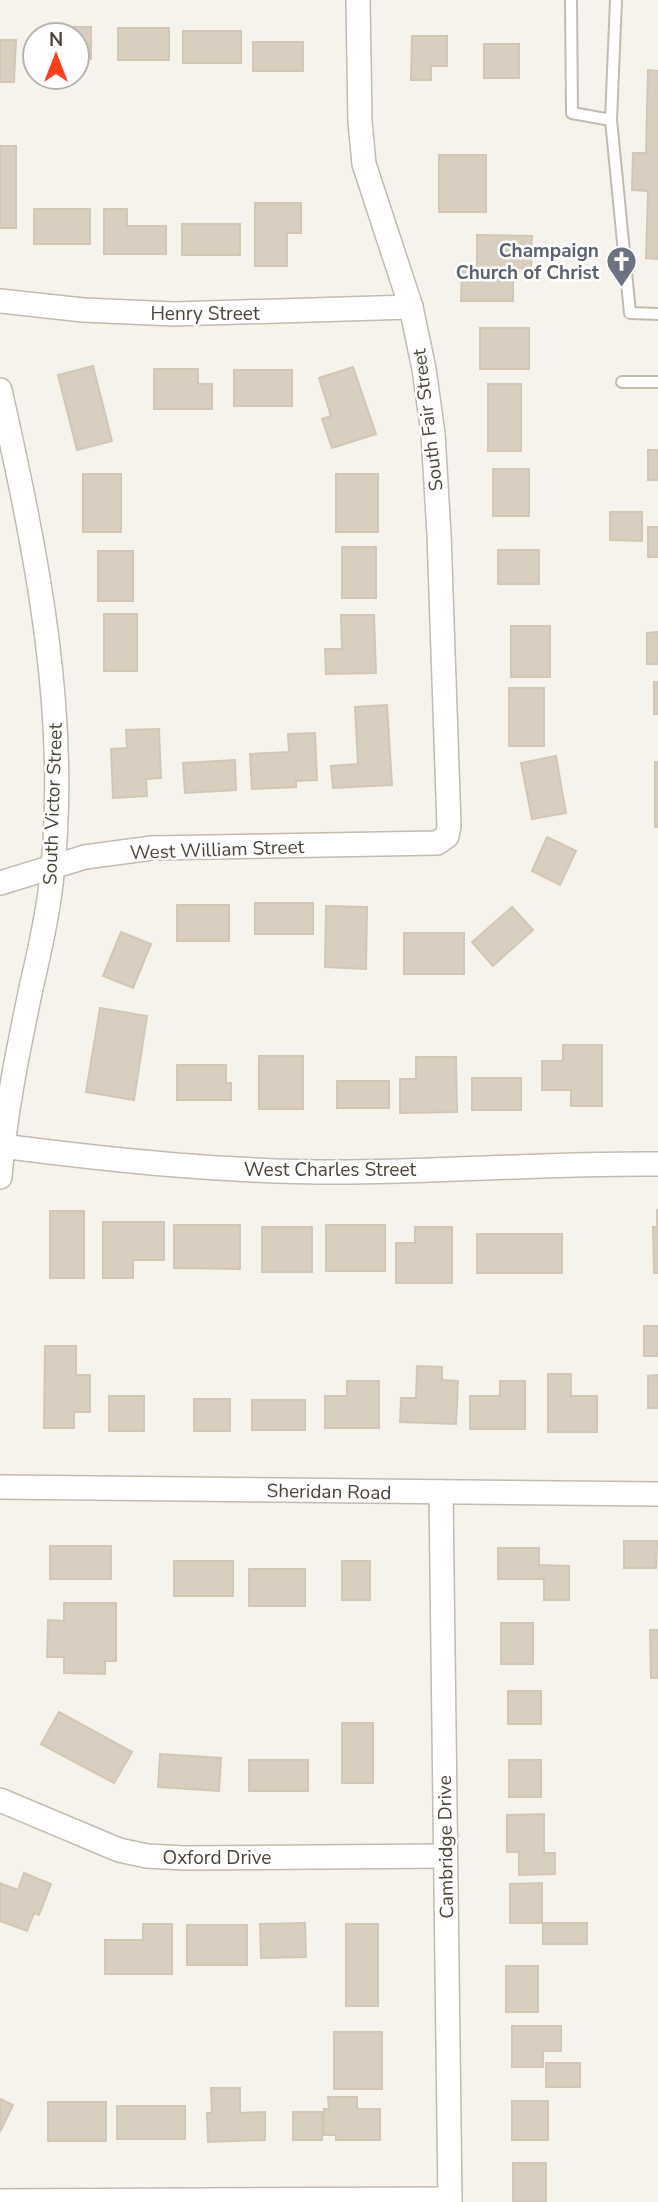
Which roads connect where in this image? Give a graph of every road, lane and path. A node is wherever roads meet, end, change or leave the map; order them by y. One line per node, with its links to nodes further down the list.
1 (358, 0): 6 (street, South Fair Street)
2 (571, 0): 4 (lane)
3 (616, 0): 4 (lane)
4 (611, 120): 7 (lane)
5 (0, 301): 6 (street, Henry Street)
6 (411, 307): 11 (street, South Fair Street)
7 (658, 314)
8 (622, 382): 9 (lane)
9 (658, 382)
10 (0, 390): 12 (street, South Victor Street)
11 (437, 843): 12 (street, West William Street)
12 (53, 866): 13 (street, West William Street); 14 (street, South Victor Street)
13 (0, 883)
14 (2, 1146): 15 (street, West Charles Street); 16 (street, South Victor Street)
15 (658, 1164)
16 (0, 1177)
17 (0, 1487): 18 (street, Sheridan Road)
18 (440, 1492): 19 (street, Sheridan Road); 21 (street, Cambridge Drive)
19 (658, 1494)
20 (0, 1800): 21 (street, Oxford Drive)
21 (445, 1856): 22 (street, Cambridge Drive)
22 (450, 2200): 23 (street)
23 (0, 2201)

